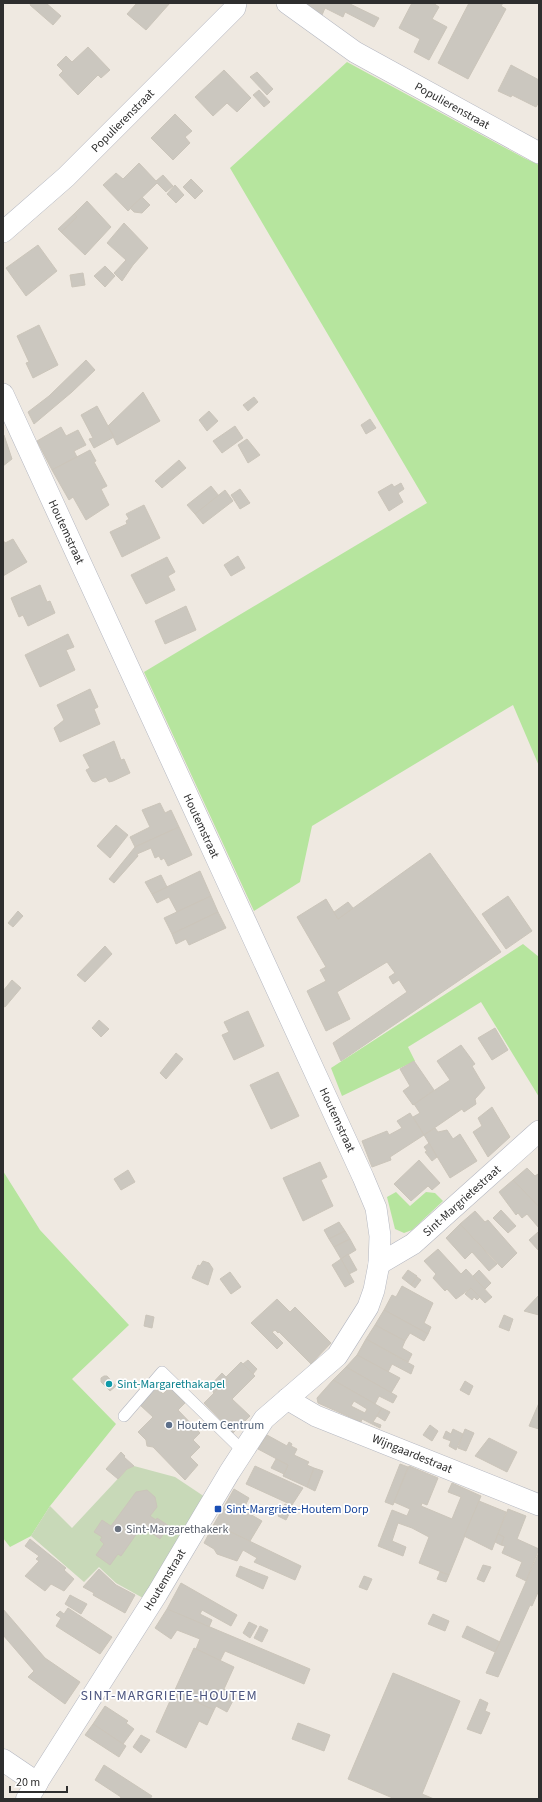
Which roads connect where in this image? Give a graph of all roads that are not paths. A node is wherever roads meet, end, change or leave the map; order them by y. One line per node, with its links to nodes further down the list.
1 (236, 3): 4 (street, Populierenstraat)
2 (287, 3): 3 (street, Populierenstraat)
3 (539, 153)
4 (3, 232)
5 (3, 394): 7 (street, Houtemstraat)
6 (539, 1131): 7 (street, Sint-Margrietestraat)
7 (379, 1264): 8 (street, Houtemstraat)
8 (287, 1399): 10 (street, Houtemstraat); 11 (street, Wijngaardestraat)
9 (124, 1416): 10 (lane)
10 (242, 1451): 13 (street, Houtemstraat)
11 (539, 1505)
12 (3, 1760): 13 (street)
13 (32, 1791)

